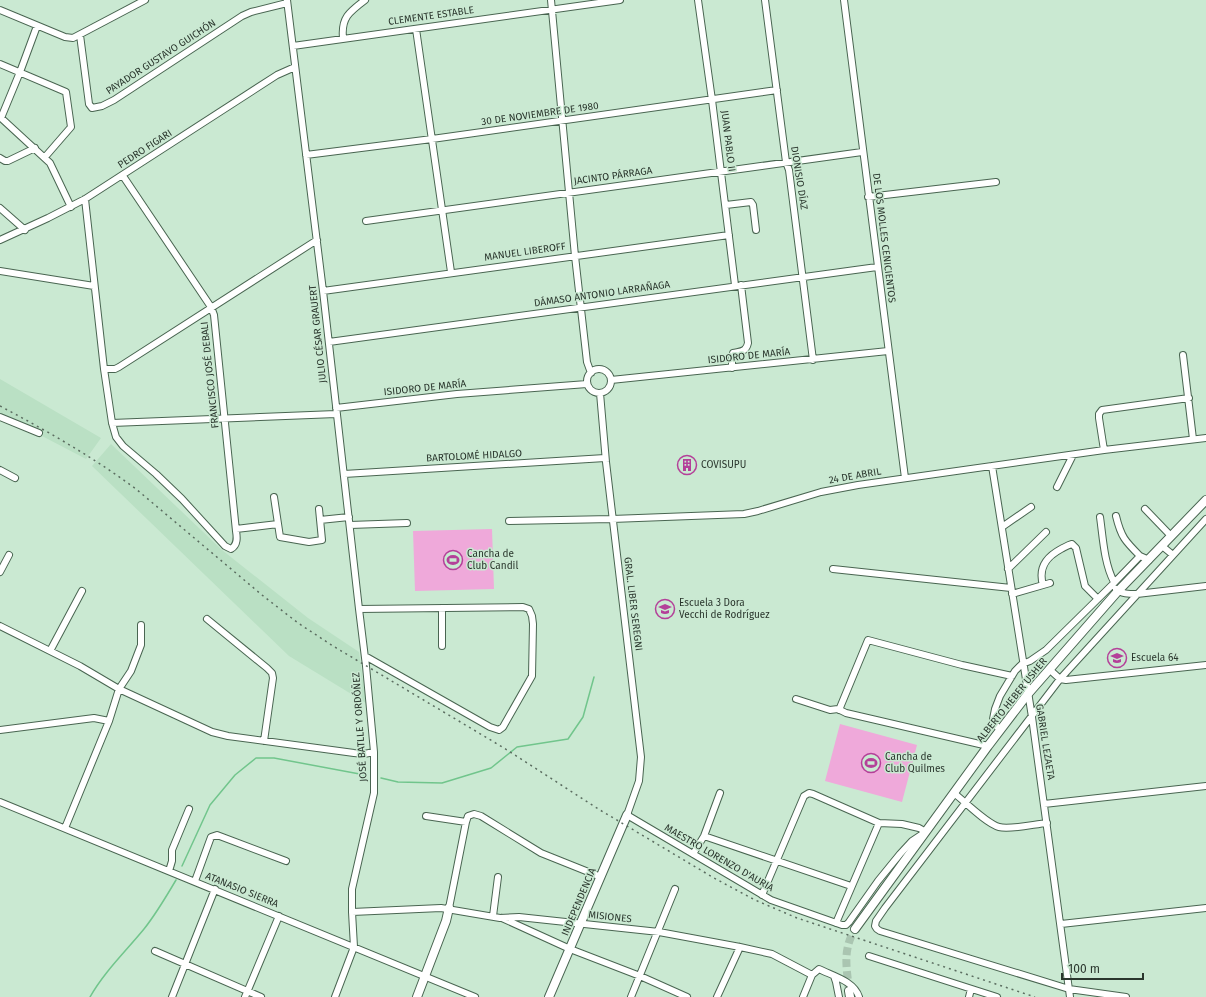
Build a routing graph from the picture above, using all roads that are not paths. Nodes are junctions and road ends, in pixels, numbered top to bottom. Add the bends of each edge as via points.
1 (145, 0) edge
2 (365, 0) edge
3 (551, 0) edge
4 (620, 0) edge
5 (698, 0) edge
6 (765, 0) edge
7 (844, 0) edge
8 (287, 2) edge
9 (552, 9) junction
10 (0, 10) edge
11 (37, 26) junction
12 (416, 29) junction
13 (80, 35) junction
14 (343, 38) junction
15 (293, 46) junction
16 (0, 64) edge
17 (296, 67) junction
18 (20, 72) junction
19 (777, 90) junction
20 (712, 100) junction
21 (0, 117) edge
22 (562, 121) junction
23 (432, 139) junction
24 (35, 148) junction
25 (862, 152) junction
26 (306, 155) junction
27 (45, 157) junction
28 (0, 158) edge
29 (786, 162) junction
30 (722, 171) junction
31 (123, 176) junction
32 (996, 182) dead end
33 (569, 192) junction
34 (868, 197) junction
35 (85, 199) junction
36 (726, 205) junction
37 (72, 207) junction
38 (0, 208) edge
39 (443, 210) junction
40 (366, 221) dead end
41 (25, 230) junction
42 (756, 230) dead end
43 (729, 235) junction
44 (0, 240) edge
45 (316, 240) junction
46 (575, 256) junction
47 (878, 267) junction
48 (0, 271) edge
49 (451, 272) junction
50 (803, 277) junction
51 (738, 285) junction
52 (94, 286) junction
53 (323, 290) junction
54 (211, 307) junction
55 (580, 308) junction
56 (328, 342) junction
57 (888, 352) junction
58 (1183, 356) dead end
59 (813, 360) junction
60 (732, 368) junction
61 (104, 369) junction
62 (591, 373) junction
63 (611, 380) junction
64 (587, 384) junction
65 (600, 394) junction
66 (1189, 398) junction
67 (336, 411) junction
68 (0, 417) edge
69 (225, 419) junction
70 (112, 423) junction
71 (39, 434) dead end
72 (1206, 438) edge
73 (1193, 439) junction
74 (1104, 450) junction
75 (1073, 455) junction
76 (605, 458) junction
77 (992, 466) junction
78 (0, 470) edge
79 (344, 474) junction
80 (16, 478) dead end
81 (905, 478) junction
82 (1057, 487) dead end
83 (274, 497) dead end
84 (1204, 506) edge
85 (1031, 507) dead end
86 (319, 509) dead end
87 (1145, 509) dead end
88 (1116, 516) dead end
89 (349, 517) junction
90 (1100, 517) dead end
91 (612, 519) junction
92 (1206, 519) edge
93 (320, 520) junction
94 (509, 521) dead end
95 (407, 523) dead end
96 (278, 524) junction
97 (350, 525) junction
98 (1002, 527) junction
99 (236, 529) junction
100 (1046, 532) dead end
101 (1171, 536) junction
102 (1162, 546) junction
103 (9, 555) dead end
104 (1173, 555) junction
105 (1140, 556) junction
106 (1149, 560) junction
107 (833, 569) dead end
108 (1008, 570) junction
109 (0, 572) edge
110 (1050, 583) dead end
111 (1043, 585) junction
112 (1115, 586) junction
113 (1206, 586) edge
114 (82, 591) dead end
115 (1012, 591) junction
116 (1137, 594) junction
117 (1098, 599) junction
118 (442, 608) junction
119 (359, 609) junction
120 (207, 619) dead end
121 (141, 625) dead end
122 (0, 626) edge
123 (442, 646) dead end
124 (50, 651) junction
125 (365, 656) junction
126 (1022, 664) junction
127 (1206, 665) edge
128 (366, 666) joint
129 (1049, 669) junction
130 (1012, 676) junction
131 (1060, 679) junction
132 (119, 688) junction
133 (1027, 695) junction
134 (796, 699) dead end
135 (839, 710) junction
136 (1032, 717) junction
137 (109, 721) junction
138 (0, 730) edge
139 (1000, 730) junction
140 (264, 741) junction
141 (988, 746) junction
142 (374, 752) junction
143 (1206, 786) edge
144 (720, 793) dead end
145 (954, 793) junction
146 (0, 802) edge
147 (965, 802) junction
148 (1044, 804) junction
149 (189, 809) dead end
150 (627, 815) junction
151 (426, 816) dead end
152 (466, 822) junction
153 (879, 823) junction
154 (1046, 823) junction
155 (65, 828) junction
156 (926, 832) junction
157 (704, 836) junction
158 (692, 854) junction
159 (777, 860) junction
160 (286, 861) dead end
161 (169, 871) junction
162 (498, 877) dead end
163 (600, 877) junction
164 (195, 881) junction
165 (851, 886) junction
166 (215, 889) junction
167 (675, 890) dead end
168 (762, 895) junction
169 (449, 908) junction
170 (1206, 908) edge
171 (352, 912) junction
172 (279, 916) junction
173 (493, 916) junction
174 (500, 918) junction
175 (836, 923) junction
176 (581, 924) junction
177 (1060, 924) junction
178 (855, 930) tunnel mouth
179 (658, 932) junction
180 (354, 947) junction
181 (740, 947) junction
182 (570, 949) junction
183 (155, 951) dead end
184 (869, 956) dead end
185 (185, 964) junction
186 (812, 975) junction
187 (425, 976) junction
188 (640, 976) junction
189 (834, 976) junction
190 (971, 989) junction
191 (1069, 989) junction
192 (246, 994) edge
193 (172, 997) edge
194 (261, 997) edge
195 (335, 997) edge
196 (417, 997) edge
197 (475, 997) edge
198 (549, 997) edge
199 (631, 997) edge
200 (687, 997) edge
201 (717, 997) edge
202 (803, 997) edge
203 (839, 997) edge
204 (858, 997) edge
205 (969, 997) edge
206 (998, 997) edge
207 (1070, 997) edge
208 (1126, 997) edge

1 - 13 street
2 - 14 street via 350,12 343,22
3 - 9 street
4 - 9 street, CLEMENTE ESTABLE
5 - 20 street, JUAN PABLO II
6 - 19 street, DIONISIO DÍAZ
7 - 25 street, DE LOS MOLLES CENICIENTOS
8 - 13 street, PAYADOR GUSTAVO GUICHÓN via 242,16 99,108 92,108 89,104
8 - 15 street, JULIO CÉSAR GRAUERT
9 - 12 street, CLEMENTE ESTABLE
9 - 22 street
10 - 11 street
11 - 13 street via 65,37 73,38
11 - 18 street
12 - 14 street, CLEMENTE ESTABLE
12 - 23 street
14 - 15 street, CLEMENTE ESTABLE
15 - 17 street, JULIO CÉSAR GRAUERT
16 - 18 street
17 - 26 street, JULIO CÉSAR GRAUERT
17 - 31 street, PEDRO FIGARI via 277,75
18 - 21 street
18 - 27 street via 64,90 67,94 70,127
19 - 20 street, 30 DE NOVIEMBRE DE 1980
19 - 29 street, DIONISIO DÍAZ
20 - 22 street, 30 DE NOVIEMBRE DE 1980
20 - 30 street, JUAN PABLO II
21 - 24 street
22 - 23 street, 30 DE NOVIEMBRE DE 1980
22 - 33 street
23 - 26 street, 30 DE NOVIEMBRE DE 1980
23 - 39 street
24 - 27 street
24 - 28 street via 8,161
25 - 29 street, JACINTO PÁRRAGA
25 - 34 street, DE LOS MOLLES CENICIENTOS
26 - 45 street, JULIO CÉSAR GRAUERT
27 - 37 street
29 - 30 street, JACINTO PÁRRAGA
29 - 50 street, DIONISIO DÍAZ
30 - 33 street, JACINTO PÁRRAGA
30 - 36 street, JUAN PABLO II
31 - 35 street, PEDRO FIGARI
31 - 54 street, FRANCISCO JOSÉ DEBALI
32 - 34 street
33 - 39 street, JACINTO PÁRRAGA
33 - 46 street
34 - 47 street, DE LOS MOLLES CENICIENTOS
35 - 37 street, PEDRO FIGARI
35 - 52 street
36 - 42 street via 751,202
36 - 43 street, JUAN PABLO II
37 - 41 street, PEDRO FIGARI
38 - 41 street
39 - 40 street, JACINTO PÁRRAGA
39 - 49 street
41 - 44 street, PEDRO FIGARI
43 - 46 street, MANUEL LIBEROFF
43 - 51 street, JUAN PABLO II
45 - 53 street, JULIO CÉSAR GRAUERT
45 - 54 street
46 - 49 street, MANUEL LIBEROFF
46 - 55 street
47 - 50 street, DÁMASO ANTONIO LARRAÑAGA
47 - 57 street, DE LOS MOLLES CENICIENTOS
48 - 52 street
49 - 53 street, MANUEL LIBEROFF
50 - 51 street, DÁMASO ANTONIO LARRAÑAGA
50 - 59 street, DIONISIO DÍAZ
51 - 55 street, DÁMASO ANTONIO LARRAÑAGA
51 - 60 street, JUAN PABLO II via 748,343 745,350 733,353
52 - 61 street
53 - 56 street, JULIO CÉSAR GRAUERT
54 - 61 street via 119,367
54 - 69 street, FRANCISCO JOSÉ DEBALI
55 - 56 street, DÁMASO ANTONIO LARRAÑAGA
55 - 62 street via 586,362
56 - 67 street, JULIO CÉSAR GRAUERT
57 - 59 street, ISIDORO DE MARÍA
57 - 81 street, DE LOS MOLLES CENICIENTOS
58 - 66 street
59 - 60 street, ISIDORO DE MARÍA
60 - 63 street, ISIDORO DE MARÍA
61 - 70 street
62 - 63 street via 603,370
62 - 64 street
63 - 65 street via 609,388
64 - 65 street via 593,392
64 - 67 street, ISIDORO DE MARÍA via 457,394
65 - 76 street, GRAL. LIBER SEREGNI
66 - 73 street
66 - 74 street via 1102,410 1099,418
67 - 69 street, ISIDORO DE MARÍA
67 - 79 street, JULIO CÉSAR GRAUERT
68 - 71 street
69 - 70 street, ISIDORO DE MARÍA
69 - 99 street, FRANCISCO JOSÉ DEBALI
70 - 99 street, FRANCISCO JOSÉ DEBALI via 116,437 123,446 182,499 224,546 231,549 234,547 237,542
72 - 73 street, 24 DE ABRIL
73 - 74 street, 24 DE ABRIL
74 - 75 street, 24 DE ABRIL
75 - 77 street, 24 DE ABRIL
75 - 82 street
76 - 79 street, BARTOLOMÉ HIDALGO
76 - 91 street, GRAL. LIBER SEREGNI
77 - 81 street, 24 DE ABRIL
77 - 98 street, GABRIEL LEZAETA
78 - 80 street
79 - 89 street, JULIO CÉSAR GRAUERT
81 - 91 street, 24 DE ABRIL via 833,490 744,514
83 - 96 street
84 - 101 street, ALBERTO HEBER USHER
85 - 98 street
86 - 93 street
87 - 101 street
88 - 105 street via 1124,540
89 - 93 street
89 - 97 street, JULIO CÉSAR GRAUERT
90 - 112 street via 1110,574
91 - 94 street, 24 DE ABRIL
91 - 150 street, GRAL. LIBER SEREGNI via 641,757 639,781
92 - 104 street
93 - 96 street via 322,540 309,542 280,537
95 - 97 street
96 - 99 street
97 - 119 street, JULIO CÉSAR GRAUERT
98 - 108 street, GABRIEL LEZAETA
100 - 108 street
101 - 102 street, ALBERTO HEBER USHER
102 - 104 street
102 - 106 street, ALBERTO HEBER USHER
103 - 109 street
104 - 116 street
105 - 106 street
105 - 112 street
106 - 112 street, ALBERTO HEBER USHER
107 - 115 street
108 - 115 street, GABRIEL LEZAETA
110 - 111 street
111 - 115 street
111 - 117 street via 1041,573 1045,561 1072,544 1076,548 1085,586
112 - 116 street via 1128,594
112 - 117 street
112 - 129 street, ALBERTO HEBER USHER
113 - 116 street
114 - 124 street
115 - 126 street, GABRIEL LEZAETA
116 - 131 street
117 - 126 street via 1046,650
118 - 119 street
118 - 123 street
118 - 125 street via 529,609 534,624 532,676 499,730
119 - 125 street, JULIO CÉSAR GRAUERT
120 - 140 street via 272,673
121 - 132 street via 141,646 132,671
122 - 124 street
124 - 132 street
125 - 128 street, JULIO CÉSAR GRAUERT
126 - 130 street
126 - 133 street, GABRIEL LEZAETA
127 - 131 street
128 - 142 street, JOSÉ BATLLE Y ORDÓÑEZ
129 - 131 street
129 - 133 street, ALBERTO HEBER USHER
130 - 135 street via 868,640
130 - 139 street via 995,709 994,723
131 - 136 street
132 - 137 street
132 - 140 street via 212,732
133 - 136 street, GABRIEL LEZAETA
133 - 139 street, ALBERTO HEBER USHER
134 - 135 street via 830,710
135 - 141 street
136 - 147 street
136 - 148 street, GABRIEL LEZAETA
137 - 138 street via 90,719
137 - 155 street
139 - 141 street, ALBERTO HEBER USHER
140 - 142 street via 364,754
141 - 145 street, ALBERTO HEBER USHER
142 - 171 street, JOSÉ BATLLE Y ORDÓÑEZ via 374,793 354,879
143 - 148 street
144 - 157 street
145 - 147 street
145 - 156 street, ALBERTO HEBER USHER
146 - 155 street, ATANASIO SIERRA
147 - 154 street via 998,827
147 - 191 street via 885,908 875,926 880,931
148 - 154 street, GABRIEL LEZAETA
149 - 161 street via 172,850
150 - 158 street, MAESTRO LORENZO D'AURIA
150 - 163 street, INDEPENDENCIA
151 - 152 street
152 - 163 street via 468,816 481,816 541,853
152 - 169 street
153 - 156 street via 902,824
153 - 159 street via 809,793 804,796
153 - 165 street
154 - 177 street, GABRIEL LEZAETA
155 - 161 street, ATANASIO SIERRA
156 - 175 street via 912,841 900,854 849,922 846,925
156 - 178 street, ALBERTO HEBER USHER
157 - 158 street
157 - 159 street
158 - 168 street, MAESTRO LORENZO D'AURIA
159 - 165 street
159 - 168 street
160 - 164 street via 217,835 211,837
161 - 164 street, ATANASIO SIERRA
162 - 173 street
163 - 176 street, INDEPENDENCIA
164 - 166 street, ATANASIO SIERRA
165 - 175 street
166 - 172 street, ATANASIO SIERRA
166 - 185 street
167 - 179 street
168 - 175 street, MAESTRO LORENZO D'AURIA
169 - 171 street, MISIONES
169 - 173 street, MISIONES
169 - 187 street
170 - 177 street
171 - 180 street, JOSÉ BATLLE Y ORDÓÑEZ
172 - 180 street, ATANASIO SIERRA
172 - 192 street
173 - 174 street, MISIONES
174 - 176 street, MISIONES via 519,916
174 - 182 street
176 - 179 street, MISIONES
176 - 182 street, INDEPENDENCIA
177 - 191 street, GABRIEL LEZAETA
179 - 181 street, MISIONES
179 - 188 street
180 - 187 street, ATANASIO SIERRA
180 - 195 street, JOSÉ BATLLE Y ORDÓÑEZ
181 - 186 street, MISIONES via 772,954
181 - 201 street
182 - 188 street
182 - 198 street, INDEPENDENCIA
183 - 185 street
184 - 190 street
185 - 192 street
185 - 193 street
186 - 189 street via 819,969
186 - 202 street
187 - 196 street
187 - 197 street, ATANASIO SIERRA
188 - 199 street
188 - 200 street
189 - 203 street
189 - 204 street via 852,986
190 - 205 street
190 - 206 street
191 - 207 street, GABRIEL LEZAETA
191 - 208 street
192 - 194 street

